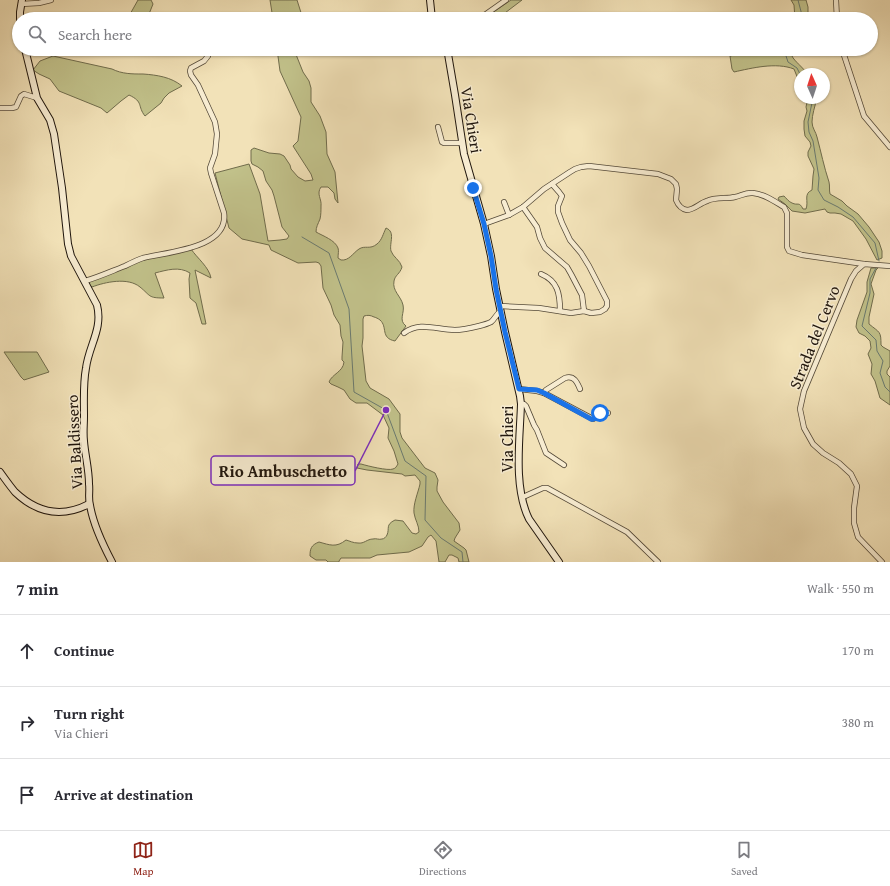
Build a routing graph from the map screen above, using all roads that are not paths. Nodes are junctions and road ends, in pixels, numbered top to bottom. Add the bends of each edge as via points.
1 (51, 0) edge
2 (430, 0) edge
3 (506, 0) edge
4 (836, 0) edge
5 (21, 2) edge
6 (20, 12) edge
7 (431, 12) edge
8 (489, 12) edge
9 (837, 12) edge
10 (27, 56) edge
11 (208, 56) edge
12 (448, 56) edge
13 (844, 56) edge
14 (37, 98) junction
15 (0, 108) edge
16 (438, 127) dead end
17 (462, 143) junction
18 (890, 147) edge
19 (552, 184) junction
20 (504, 202) dead end
21 (523, 207) junction
22 (509, 214) junction
23 (484, 224) junction
24 (864, 264) junction
25 (890, 266) edge
26 (541, 274) dead end
27 (85, 281) junction
28 (500, 308) junction
29 (560, 311) junction
30 (584, 311) junction
31 (404, 333) dead end
32 (519, 389) junction
33 (580, 389) dead end
34 (544, 393) junction
35 (521, 404) junction
36 (608, 413) dead end
37 (564, 464) dead end
38 (0, 472) edge
39 (523, 497) junction
40 (89, 504) junction
41 (112, 562) edge
42 (560, 562) edge
43 (658, 562) edge
44 (882, 562) edge

1 - 5 street via 40,3
2 - 7 street
3 - 8 street
4 - 9 street
5 - 6 street
10 - 14 street, Via Baldissero
11 - 27 street via 190,71 215,122 215,154 210,168 224,213 222,226 204,243 142,258
12 - 17 street, Via Chieri
13 - 18 street via 864,116
14 - 15 street via 24,94 16,107
14 - 27 street, Via Baldissero via 50,120 54,134 68,244 71,256
16 - 17 street via 442,142
17 - 23 street, Via Chieri
19 - 21 street
19 - 24 street via 576,169 589,166 653,173 671,179 676,184 677,202 688,210 710,200 736,197 746,193 762,195 786,210 789,251
19 - 30 street via 562,196 558,212 568,236 589,266 607,302 606,309 600,312
20 - 22 street
21 - 22 street
21 - 30 street via 537,227 546,248 567,267 582,295
22 - 23 street
23 - 28 street, Via Chieri
24 - 25 street
24 - 44 street, Strada del Cervo via 852,279 804,391 800,409 804,428 813,444 851,474 857,486 854,523 858,537
26 - 29 street via 555,284
27 - 40 street, Via Baldissero via 99,313 96,336 88,360 83,397
28 - 29 street
28 - 31 street via 488,324 455,330 420,327
28 - 32 street, Via Chieri
29 - 30 street
32 - 34 street
32 - 35 street, Via Chieri
33 - 34 street via 576,380 568,377
34 - 36 street via 591,419 595,419 600,413
35 - 37 street via 526,406 546,453
35 - 39 street, Via Chieri via 519,457
38 - 40 street via 14,491 40,509 62,512 80,509
39 - 42 street, Via Chieri via 529,519
39 - 43 street via 547,488 627,532
40 - 41 street, Via Baldissero

